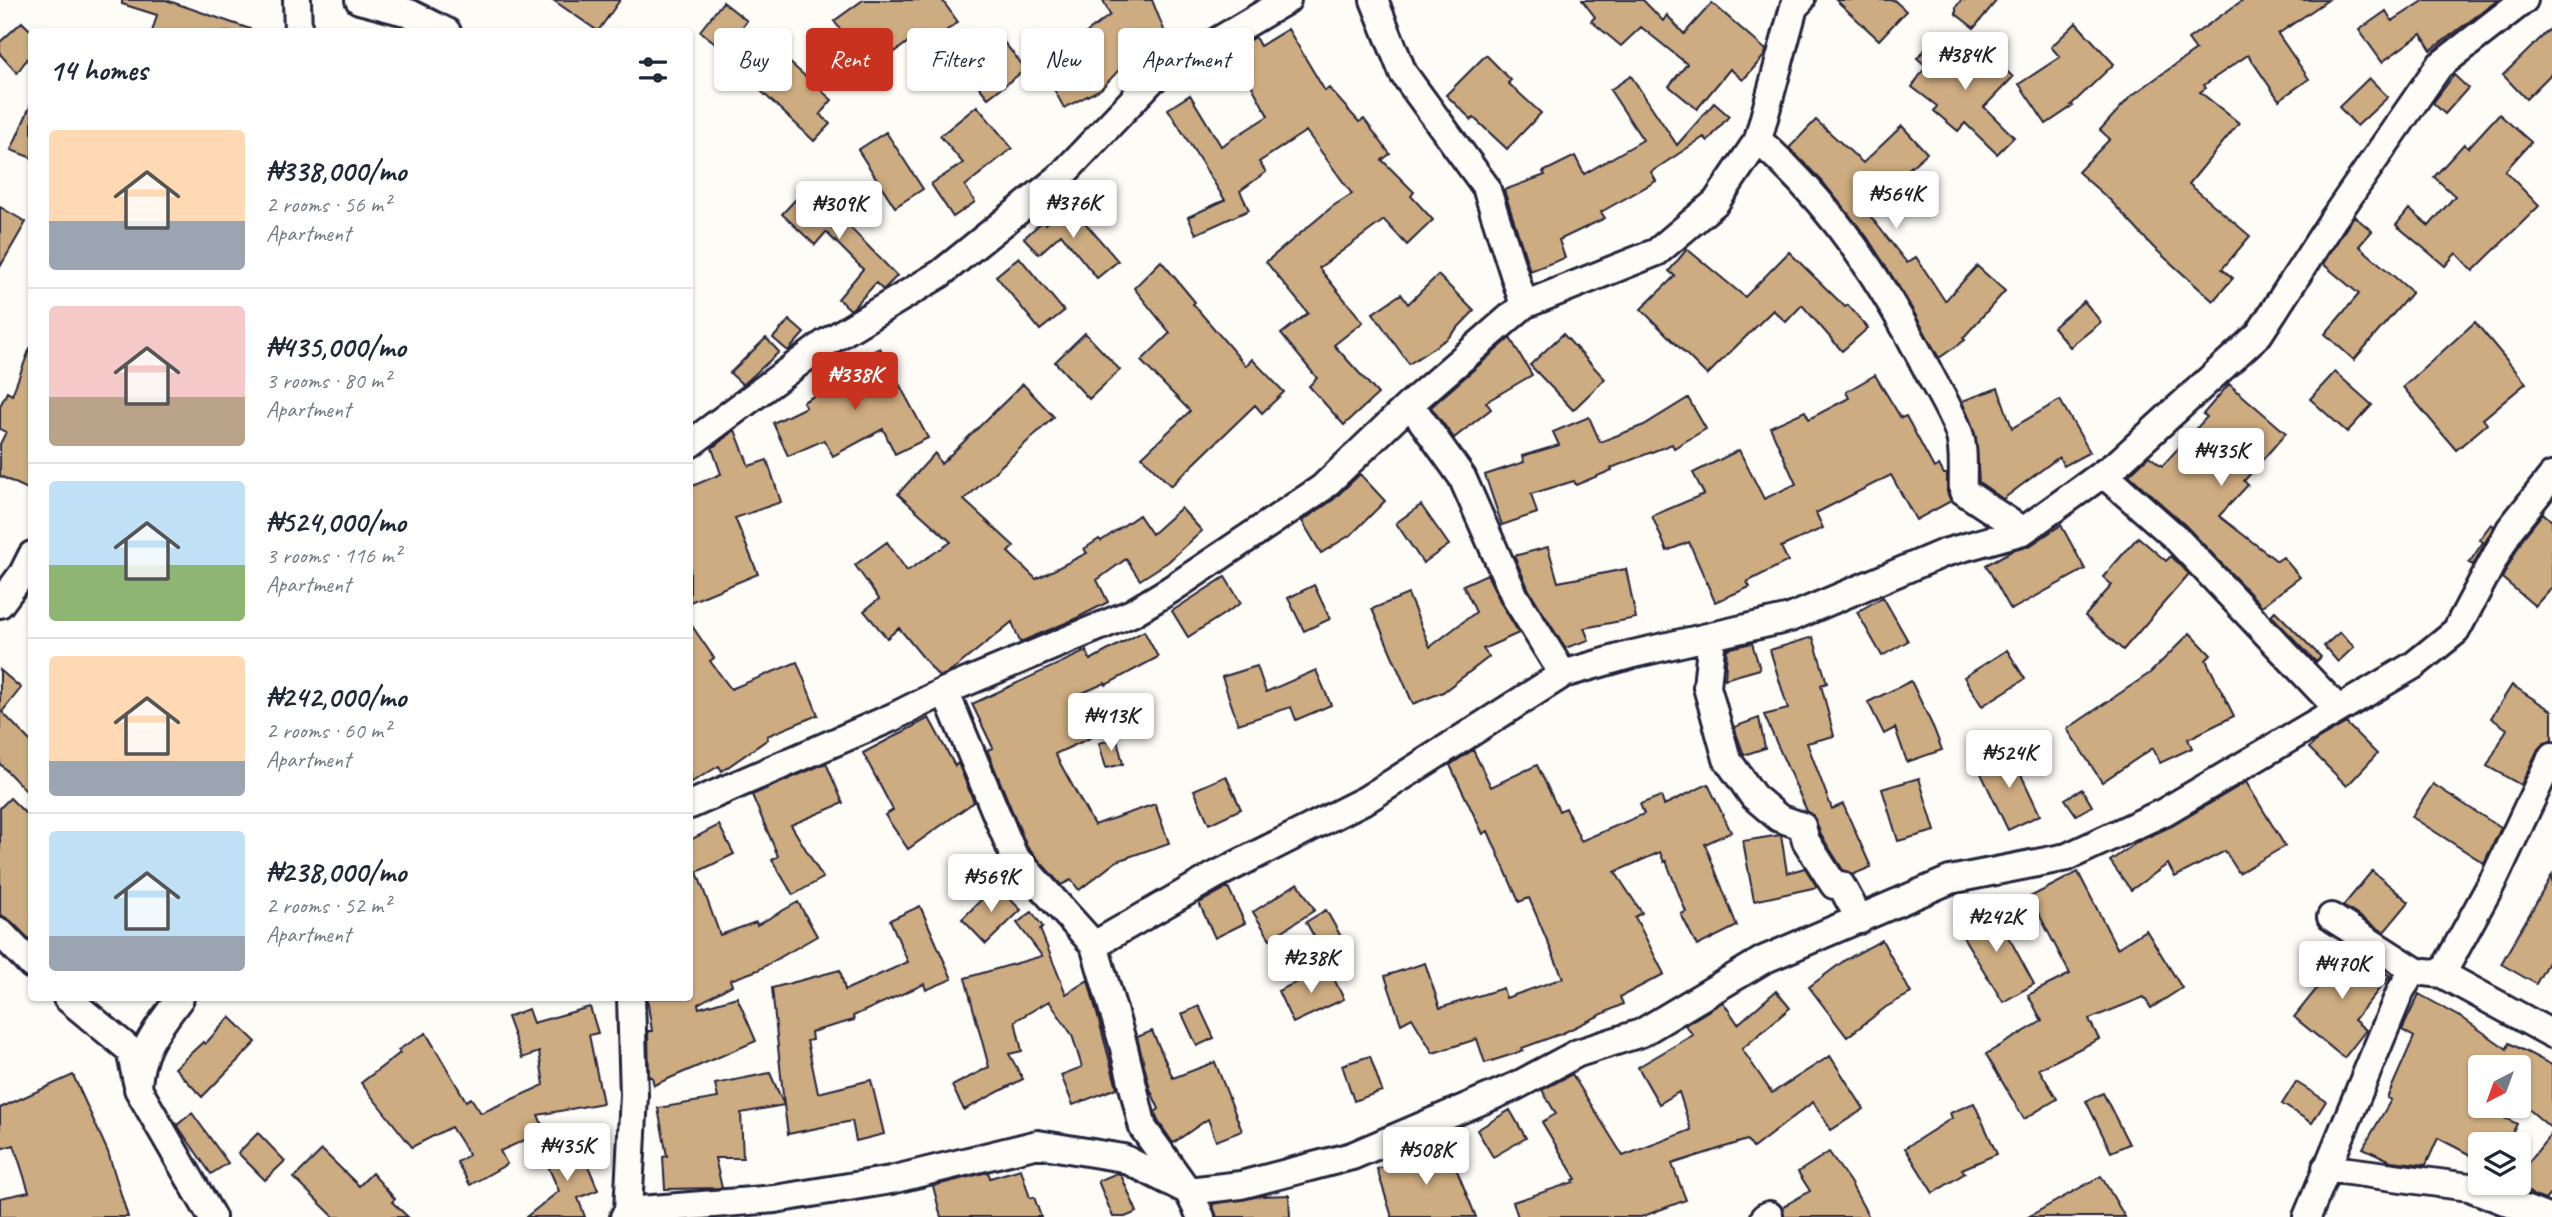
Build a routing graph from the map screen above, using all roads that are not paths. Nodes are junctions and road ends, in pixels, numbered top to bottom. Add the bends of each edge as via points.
1 (297, 0) edge
2 (359, 0) edge
3 (1287, 0) edge
4 (1374, 0) edge
5 (1801, 0) edge
6 (2524, 0) edge
7 (298, 28) edge
8 (439, 28) edge
9 (1758, 141) junction
10 (1524, 305) junction
11 (1410, 404) junction
12 (693, 442) edge
13 (2119, 462) junction
14 (2552, 476) edge
15 (2023, 531) junction
16 (28, 563) edge
17 (0, 604) edge
18 (1712, 636) junction
19 (1563, 674) junction
20 (945, 691) junction
21 (2338, 709) junction
22 (2552, 756) edge
23 (693, 804) edge
24 (2331, 917) dead end
25 (1860, 920) junction
26 (0, 932) edge
27 (1094, 945) junction
28 (28, 961) edge
29 (2414, 970) junction
30 (2442, 974) junction
31 (71, 1001) edge
32 (178, 1001) edge
33 (631, 1001) edge
34 (2552, 1034) edge
35 (138, 1049) junction
36 (2326, 1168) junction
37 (1188, 1191) junction
38 (2552, 1211) edge
39 (626, 1214) edge
40 (212, 1217) edge
41 (1201, 1217) edge
42 (2307, 1217) edge
43 (2546, 1217) edge

1 - 7 street
2 - 8 street via 409,13
3 - 12 street via 1153,79 1060,177 940,274 824,344
4 - 10 street via 1403,73 1486,187
5 - 9 street via 1794,8
6 - 13 street via 2440,66 2259,334
9 - 10 street via 1716,202 1657,253
9 - 15 street via 1793,171 1838,223 1911,337 1960,434 1963,491
10 - 11 street
11 - 19 street via 1462,477 1515,597
11 - 20 street via 1322,488 1170,590 1132,613
13 - 15 street
13 - 21 street via 2107,477 2175,537
14 - 21 street via 2510,528 2455,631 2414,665
15 - 18 street via 1944,553 1790,618
16 - 17 street
18 - 19 street
18 - 25 street via 1707,687 1727,759 1753,796 1779,818 1802,826 1806,841 1834,885 1841,885
19 - 27 street via 1367,799 1214,876
20 - 23 street
20 - 27 street via 1014,856
21 - 25 street via 2164,812 2067,857 1950,880
22 - 30 street via 2494,879
24 - 29 street
25 - 37 street via 1763,960 1641,1033 1578,1053 1516,1086 1352,1156 1241,1185
26 - 28 street
27 - 37 street via 1143,1128
29 - 30 street
29 - 36 street via 2401,990
30 - 34 street
31 - 35 street
32 - 35 street
33 - 39 street via 634,1095
35 - 40 street via 138,1089
36 - 42 street
36 - 43 street via 2469,1187
37 - 39 street via 1123,1158 1038,1144 891,1180 775,1199
37 - 41 street
38 - 43 street

